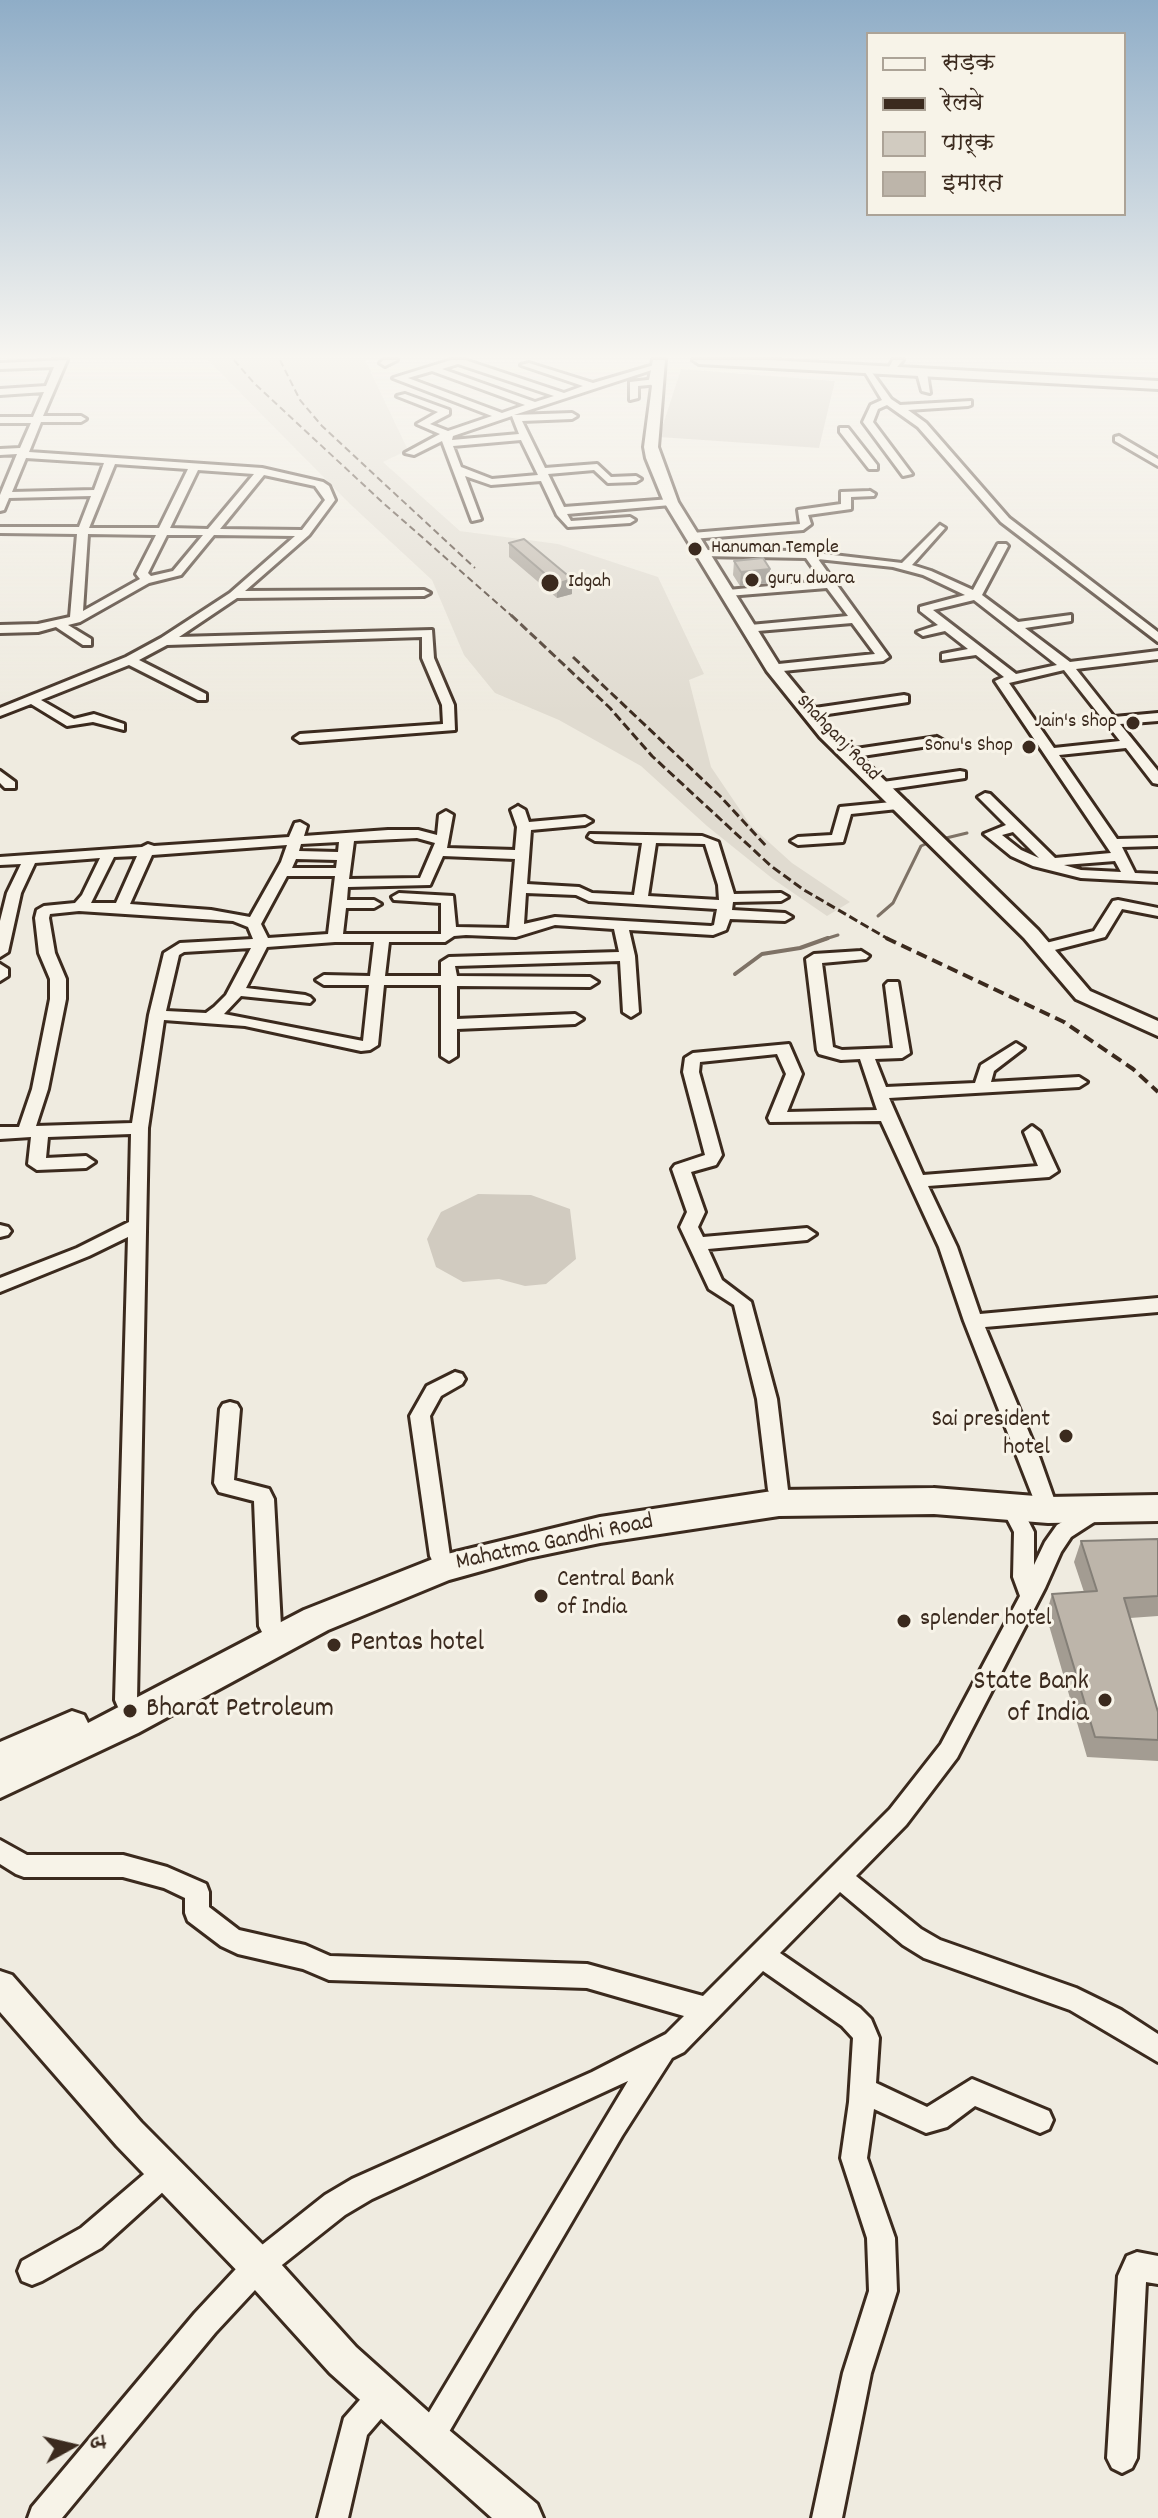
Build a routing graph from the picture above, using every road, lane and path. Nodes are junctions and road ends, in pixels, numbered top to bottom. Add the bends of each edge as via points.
1 (104, 478) edge
2 (189, 478) edge
3 (256, 478) edge
4 (298, 478) edge
5 (460, 478) edge
6 (479, 478) edge
7 (520, 478) edge
8 (544, 478) edge
9 (606, 478) edge
10 (662, 478) edge
11 (969, 478) edge
12 (636, 479) dead end
13 (6, 490) edge
14 (98, 493) junction
15 (870, 494) dead end
16 (671, 502) junction
17 (0, 508) edge
18 (561, 512) junction
19 (476, 519) dead end
20 (630, 520) dead end
21 (940, 528) dead end
22 (0, 530) edge
23 (83, 530) junction
24 (163, 531) junction
25 (210, 531) junction
26 (305, 533) junction
27 (692, 536) junction
28 (1002, 546) dead end
29 (702, 553) junction
30 (809, 555) junction
31 (905, 566) junction
32 (148, 580) junction
33 (831, 584) junction
34 (424, 593) dead end
35 (728, 593) junction
36 (234, 595) junction
37 (976, 596) junction
38 (1067, 618) dead end
39 (76, 619) junction
40 (858, 619) junction
41 (57, 623) junction
42 (1017, 626) junction
43 (947, 627) junction
44 (0, 629) edge
45 (750, 629) junction
46 (923, 632) dead end
47 (1158, 638) edge
48 (165, 641) junction
49 (87, 642) dead end
50 (978, 651) junction
51 (946, 657) dead end
52 (1157, 657) edge
53 (130, 660) junction
54 (1067, 666) junction
55 (773, 668) junction
56 (1012, 677) junction
57 (202, 697) dead end
58 (904, 699) dead end
59 (34, 701) junction
60 (0, 712) edge
61 (808, 713) junction
62 (1158, 717) edge
63 (1114, 721) junction
64 (119, 727) dead end
65 (300, 738) dead end
66 (937, 741) dead end
67 (1130, 744) junction
68 (1050, 752) junction
69 (849, 754) junction
70 (960, 775) dead end
71 (1158, 780) edge
72 (883, 786) junction
73 (985, 797) dead end
74 (902, 805) junction
75 (518, 810) dead end
76 (446, 815) dead end
77 (585, 821) dead end
78 (524, 827) junction
79 (1016, 827) junction
80 (298, 832) junction
81 (347, 837) junction
82 (595, 837) dead end
83 (650, 839) junction
84 (798, 841) dead end
85 (1158, 842) edge
86 (441, 846) junction
87 (148, 848) junction
88 (1116, 850) junction
89 (110, 852) junction
90 (291, 855) junction
91 (346, 856) junction
92 (521, 856) junction
93 (30, 859) junction
94 (0, 861) edge
95 (1055, 866) junction
96 (283, 872) junction
97 (343, 878) junction
98 (1131, 878) junction
99 (1158, 878) edge
100 (519, 888) junction
101 (399, 897) dead end
102 (781, 897) dead end
103 (640, 900) junction
104 (340, 904) junction
105 (374, 904) dead end
106 (725, 906) junction
107 (79, 907) junction
108 (121, 908) junction
109 (1158, 912) edge
110 (785, 917) dead end
111 (254, 924) junction
112 (620, 924) junction
113 (516, 933) junction
114 (447, 935) junction
115 (335, 938) junction
116 (382, 938) junction
117 (262, 942) junction
118 (1043, 948) junction
119 (0, 952) edge
120 (570, 956) junction
121 (627, 956) junction
122 (861, 956) dead end
123 (449, 962) junction
124 (0, 968) edge
125 (0, 976) edge
126 (324, 980) dead end
127 (449, 980) junction
128 (379, 981) junction
129 (571, 982) junction
130 (590, 982) dead end
131 (893, 985) dead end
132 (236, 991) junction
133 (305, 1000) dead end
134 (631, 1012) dead end
135 (157, 1015) junction
136 (209, 1018) junction
137 (575, 1019) dead end
138 (449, 1024) junction
139 (1158, 1029) edge
140 (1016, 1048) dead end
141 (866, 1055) junction
142 (449, 1056) dead end
143 (1079, 1082) dead end
144 (981, 1088) junction
145 (880, 1093) junction
146 (887, 1115) junction
147 (140, 1128) junction
148 (1032, 1132) dead end
149 (0, 1133) edge
150 (33, 1133) junction
151 (86, 1162) dead end
152 (918, 1181) junction
153 (139, 1224) junction
154 (807, 1234) dead end
155 (698, 1244) junction
156 (4, 1281) edge
157 (1158, 1305) edge
158 (973, 1321) junction
159 (455, 1379) dead end
160 (230, 1409) dead end
161 (778, 1490) junction
162 (1158, 1490) edge
163 (1045, 1501) junction
164 (1011, 1507) junction
165 (1099, 1508) junction
166 (1158, 1508) edge
167 (440, 1556) junction
168 (1029, 1594) junction
169 (270, 1626) junction
170 (126, 1700) junction
171 (0, 1759) edge
172 (0, 1782) edge
173 (0, 1851) edge
174 (840, 1877) junction
175 (760, 1954) junction
176 (0, 1987) edge
177 (707, 2010) junction
178 (1158, 2049) edge
179 (663, 2052) junction
180 (863, 2090) junction
181 (1040, 2120) dead end
182 (166, 2172) junction
183 (258, 2266) junction
184 (1158, 2270) edge
185 (32, 2271) dead end
186 (382, 2396) junction
187 (429, 2439) junction
188 (1122, 2458) dead end
189 (43, 2518) edge
190 (333, 2518) edge
191 (523, 2518) edge
192 (827, 2518) edge

1 - 14 street
2 - 24 street
3 - 25 street
4 - 26 street via 325,488 330,500
5 - 19 street
6 - 7 street via 491,482
8 - 18 street
9 - 12 street
10 - 16 main road, Shahganj Road
11 - 47 street via 1005,520
13 - 14 street
13 - 17 street
14 - 23 street
15 - 27 street via 845,494 847,507 803,511 803,527
16 - 18 street
16 - 27 main road, Shahganj Road
18 - 20 street via 568,524
21 - 31 street
22 - 23 street
23 - 24 street
23 - 39 street
24 - 25 street
24 - 32 street via 142,574
25 - 26 street
25 - 32 street via 177,573
26 - 36 street
27 - 29 main road, Shahganj Road
28 - 37 street
29 - 30 street
29 - 35 main road, Shahganj Road
30 - 31 street
30 - 33 street
31 - 37 street
32 - 39 street
33 - 35 street
33 - 40 street
34 - 36 street
35 - 45 main road, Shahganj Road
36 - 48 street
37 - 42 street
37 - 43 street via 925,608
38 - 42 street
39 - 41 street
40 - 45 street
40 - 55 street via 882,658
41 - 44 street
41 - 49 street
42 - 54 street
43 - 46 street
43 - 50 street
45 - 55 main road, Shahganj Road
48 - 53 street
48 - 65 street via 428,633 428,658 448,705 450,727
50 - 51 street
50 - 56 street
52 - 54 street
53 - 57 street
53 - 59 street
54 - 56 street
54 - 63 street
55 - 61 main road, Shahganj Road
56 - 68 street via 1001,682
58 - 61 street
59 - 60 street
59 - 64 street via 72,723 94,718
61 - 69 main road, Shahganj Road
62 - 63 street
63 - 67 street
66 - 69 street
67 - 68 street
67 - 71 street
68 - 88 street
69 - 72 main road, Shahganj Road
70 - 72 street
72 - 74 main road, Shahganj Road
73 - 79 street
74 - 84 street via 845,810 838,839
74 - 118 main road, Shahganj Road
75 - 78 street
76 - 86 street
77 - 78 street
78 - 92 street
79 - 95 street
79 - 95 street via 991,834 1016,853
80 - 81 street
80 - 87 street
80 - 90 street
81 - 86 street via 418,834
81 - 91 street
82 - 83 street
83 - 103 street
83 - 106 street via 706,841 725,885
85 - 88 street
86 - 92 street
86 - 97 street via 423,883
87 - 89 street
87 - 108 street
88 - 95 street
88 - 98 street
89 - 93 street
89 - 107 street
90 - 91 street
90 - 96 street
91 - 97 street
92 - 100 street
93 - 94 street
93 - 119 street via 14,893
95 - 98 street
96 - 97 street
96 - 111 street
97 - 104 street
98 - 99 street
100 - 103 street
100 - 113 street
101 - 114 street via 448,899
102 - 106 street
103 - 106 street
104 - 105 street
104 - 115 street
106 - 110 street
106 - 112 street via 721,927 713,931
107 - 108 street
107 - 150 street via 43,912 58,999
108 - 111 street via 236,917
109 - 118 street via 1118,904 1100,934
111 - 117 street
112 - 113 street via 546,922
112 - 121 street
113 - 114 street
114 - 116 street
114 - 123 street
115 - 116 street
115 - 117 street
116 - 128 street
117 - 132 street
117 - 135 street via 176,949
118 - 139 main road, Shahganj Road via 1083,995
120 - 121 street
120 - 123 street
120 - 129 street
121 - 134 street
122 - 141 street via 819,956 814,961 825,1050
123 - 127 street
124 - 125 street
126 - 128 street
127 - 128 street
127 - 129 street
127 - 138 street
128 - 136 street via 373,1042 368,1046
129 - 130 street
131 - 141 street via 902,1053
132 - 133 street
132 - 136 street
135 - 136 street
135 - 147 street
137 - 138 street
138 - 142 street
140 - 144 street via 987,1069
141 - 145 street
143 - 144 street
144 - 145 street
145 - 146 street
146 - 152 street
146 - 155 street via 776,1118 794,1074 783,1048 693,1058 691,1072 714,1155 681,1169 696,1212 689,1227
147 - 150 street
147 - 153 street
148 - 152 street via 1049,1171
149 - 150 street
150 - 151 street via 37,1164
152 - 158 street
153 - 156 street via 83,1252
153 - 170 street
154 - 155 street
155 - 161 street via 715,1284 742,1302 767,1399
157 - 158 street
158 - 163 street
159 - 167 street via 434,1391 420,1416
160 - 169 street via 224,1483 264,1499
161 - 163 highway, Mahatma Gandhi Road via 880,1484
161 - 167 highway, Mahatma Gandhi Road via 591,1513
162 - 163 highway, Mahatma Gandhi Road
163 - 164 highway, Mahatma Gandhi Road
163 - 165 highway, Mahatma Gandhi Road
164 - 168 street via 1024,1532
164 - 172 highway, Mahatma Gandhi Road via 934,1501 779,1503 600,1530 443,1568 316,1620 126,1722
165 - 166 highway, Mahatma Gandhi Road
165 - 168 street via 1064,1531
167 - 169 highway, Mahatma Gandhi Road
168 - 174 street via 949,1751 898,1817
169 - 170 highway, Mahatma Gandhi Road
170 - 171 highway, Mahatma Gandhi Road
173 - 177 street via 24,1866 123,1866 167,1878 197,1892 197,1913 238,1942 294,1953 329,1968 587,1976
174 - 175 street
174 - 178 street via 933,1950 1076,2000
175 - 177 street
175 - 180 street via 862,2028
176 - 182 main road
177 - 179 street
179 - 183 street via 362,2189
179 - 187 street
180 - 181 street via 926,2120 938,2118 972,2092
180 - 192 street via 854,2158 881,2238 883,2291 857,2373
182 - 183 main road
182 - 185 street via 91,2238
183 - 186 main road
183 - 189 street
184 - 188 street via 1137,2266 1132,2276
186 - 187 main road
186 - 190 street via 354,2428
187 - 191 main road

